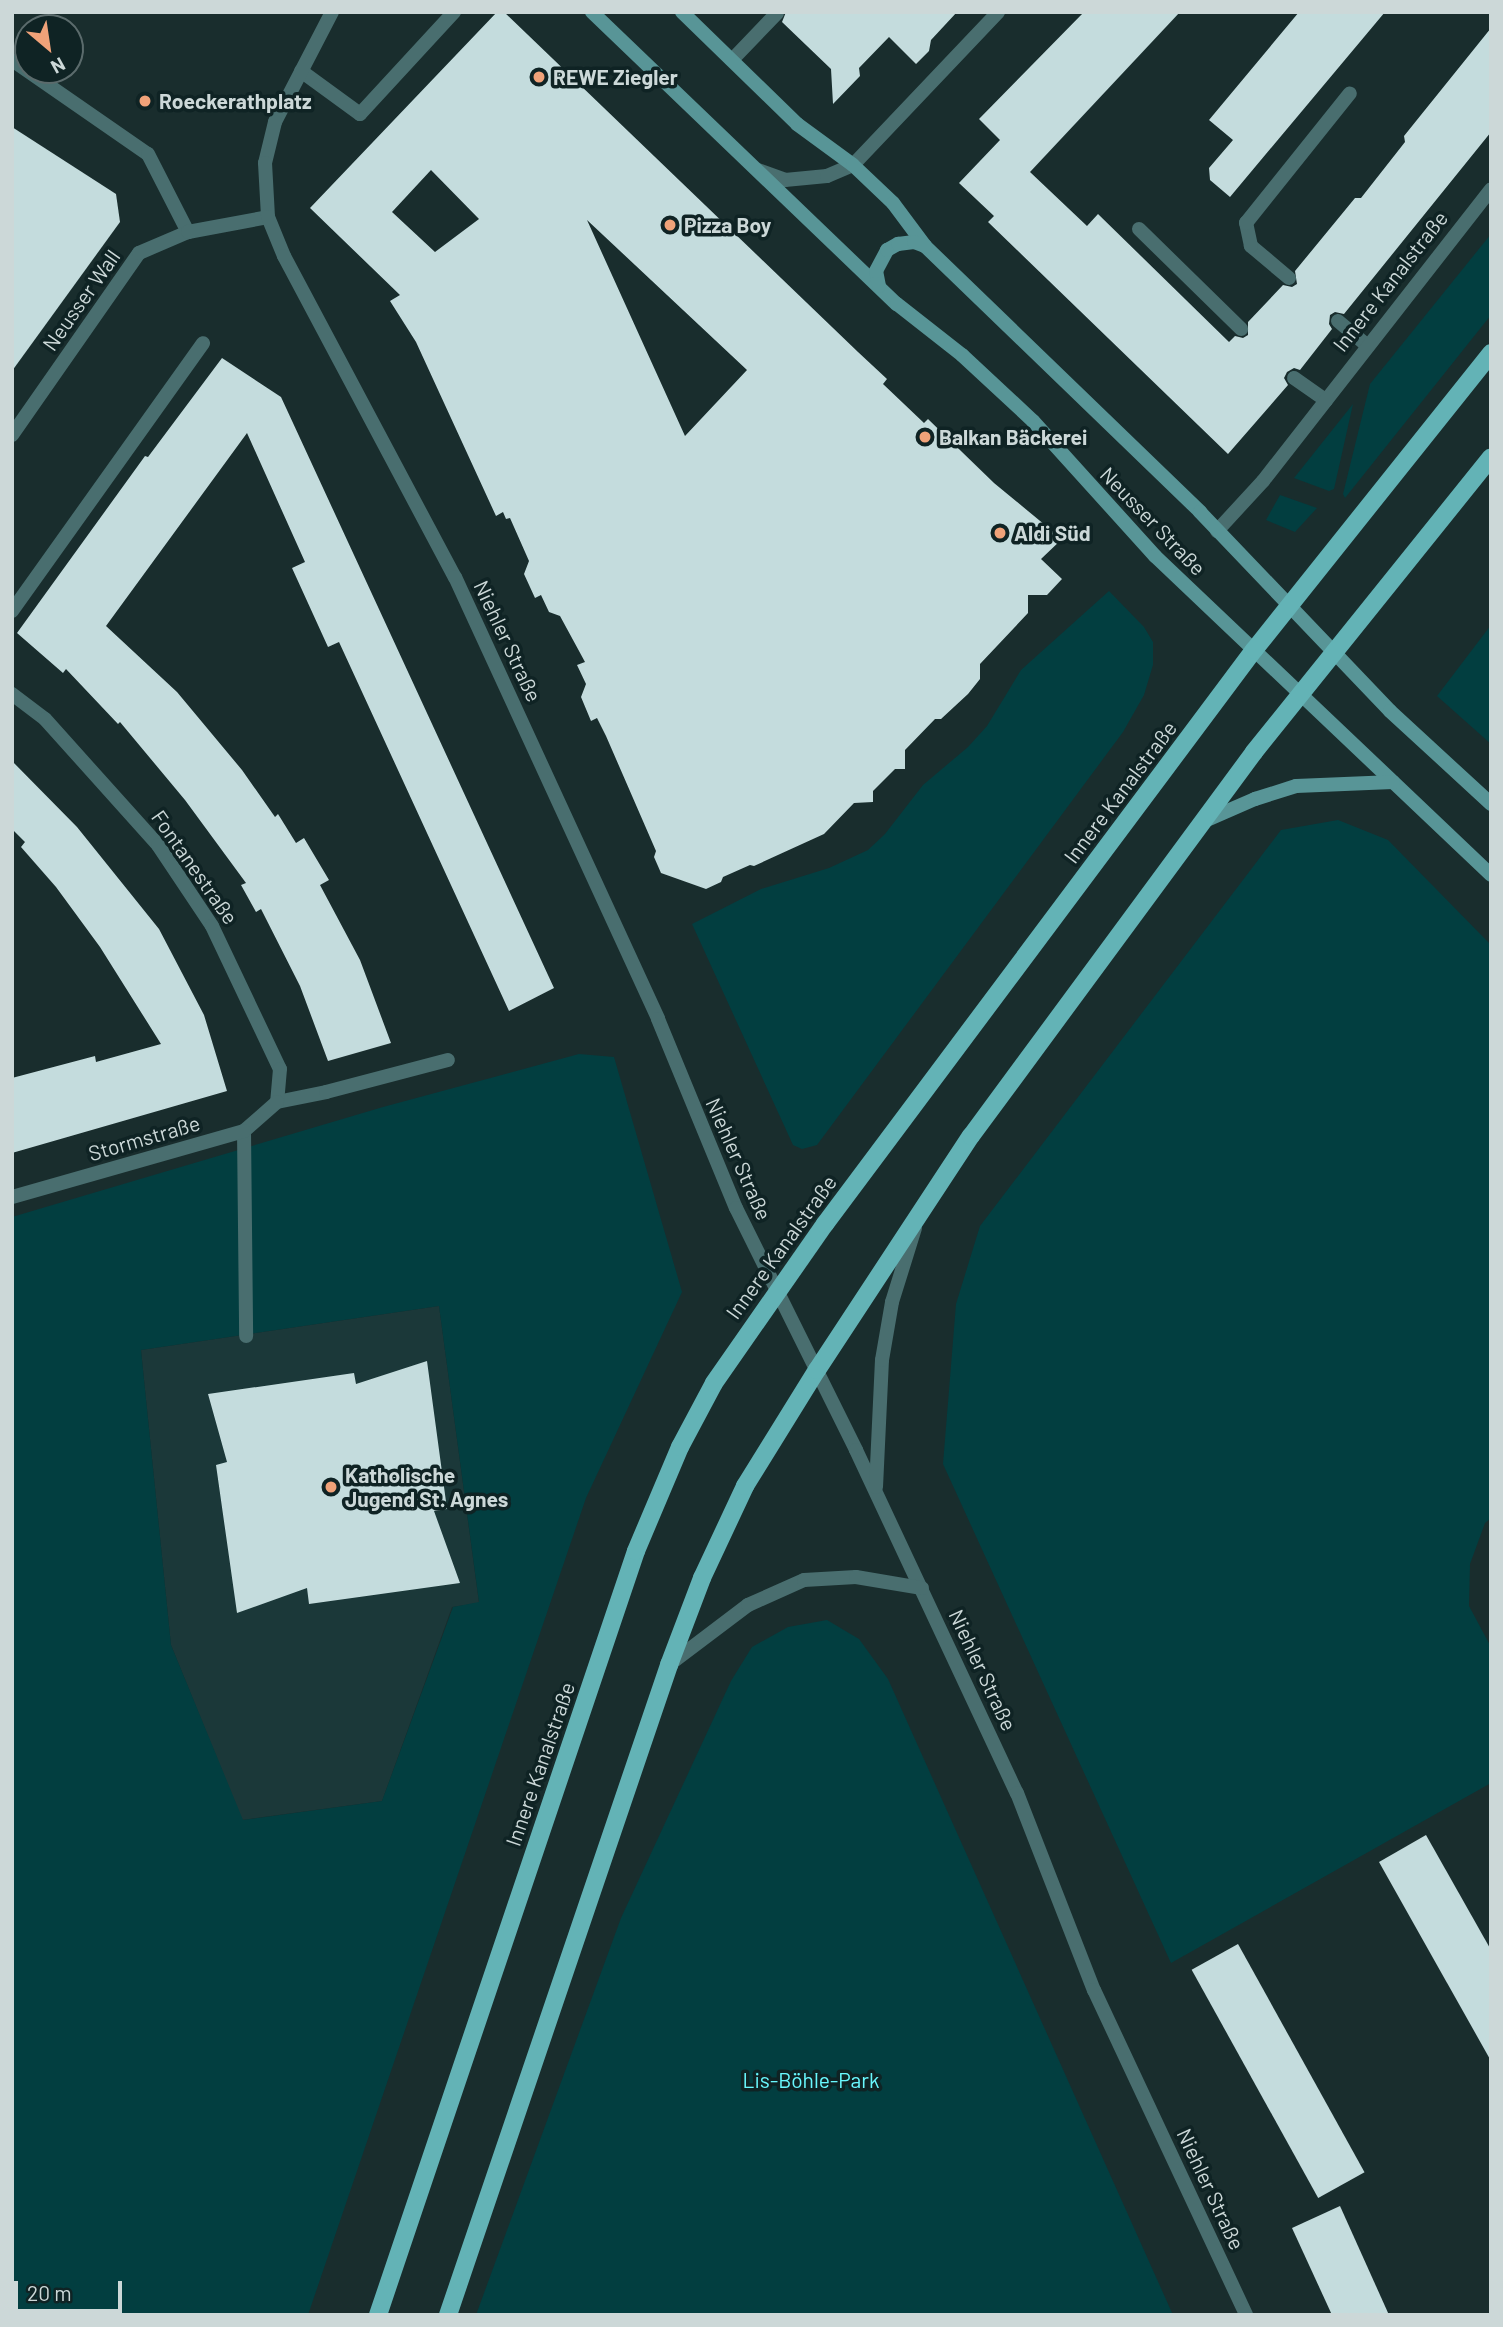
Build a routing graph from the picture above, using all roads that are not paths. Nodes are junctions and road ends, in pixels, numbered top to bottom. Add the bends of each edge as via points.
1 (332, 12) edge
2 (454, 12) edge
3 (592, 12) edge
4 (682, 12) edge
5 (998, 12) edge
6 (777, 13) edge
7 (12, 60) edge
8 (732, 60) junction
9 (301, 71) junction
10 (1350, 93) dead end
11 (853, 165) junction
12 (755, 169) junction
13 (1491, 189) edge
14 (268, 217) junction
15 (1139, 229) dead end
16 (188, 232) junction
17 (925, 246) junction
18 (1289, 278) dead end
19 (878, 286) junction
20 (1338, 321) dead end
21 (1241, 329) dead end
22 (203, 343) dead end
23 (1368, 346) junction
24 (1491, 353) edge
25 (1294, 377) dead end
26 (1326, 400) junction
27 (12, 435) edge
28 (1491, 457) edge
29 (1217, 531) junction
30 (1290, 605) junction
31 (12, 611) edge
32 (1254, 650) junction
33 (1336, 651) junction
34 (12, 694) edge
35 (1300, 694) junction
36 (1393, 782) junction
37 (1491, 804) edge
38 (1201, 823) junction
39 (1491, 875) edge
40 (448, 1060) dead end
41 (277, 1102) junction
42 (244, 1131) junction
43 (12, 1197) edge
44 (919, 1214) junction
45 (776, 1292) junction
46 (246, 1336) dead end
47 (817, 1370) junction
48 (876, 1491) junction
49 (922, 1588) junction
50 (669, 1665) junction
51 (378, 2315) edge
52 (448, 2315) edge
53 (1247, 2315) edge

1 - 9 street
2 - 9 street via 360,114
3 - 12 main road, Neusser Straße
4 - 8 main road, Neusser Straße
5 - 11 street
6 - 8 street
7 - 16 street via 148,154
8 - 11 main road, Neusser Straße via 797,124
9 - 14 street via 275,122 265,163
10 - 18 street via 1245,223 1251,246
11 - 12 street, Neusser Straße via 827,176 785,180
11 - 17 main road, Neusser Straße via 893,203
12 - 19 main road, Neusser Straße
13 - 23 street, Innere Kanalstraße
14 - 16 street, Neusser Wall
14 - 45 street, Niehler Straße via 298,283 455,577 658,1018 705,1137
15 - 21 street
16 - 27 street, Neusser Wall via 139,253
17 - 19 main road via 914,242 887,250 876,271
17 - 29 main road, Neusser Straße
19 - 32 main road, Neusser Straße via 1033,421 1155,556
20 - 23 street
22 - 31 street
23 - 26 street, Innere Kanalstraße
24 - 30 main road, Innere Kanalstraße
25 - 26 street
26 - 29 street, Innere Kanalstraße
28 - 33 main road
29 - 30 main road, Neusser Straße
30 - 32 main road, Innere Kanalstraße
30 - 33 main road, Neusser Straße
32 - 35 main road, Neusser Straße
32 - 45 main road, Innere Kanalstraße
33 - 35 main road
33 - 37 main road, Neusser Straße via 1390,711
34 - 41 street, Fontanestraße via 45,719 101,777 158,845 212,926 280,1069
35 - 36 main road, Neusser Straße
35 - 38 main road
36 - 38 main road via 1296,786
36 - 39 main road, Neusser Straße
38 - 44 main road
40 - 41 street
41 - 42 street, Stormstraße
42 - 43 street, Stormstraße
42 - 46 street
44 - 47 main road
44 - 48 street via 891,1302
45 - 47 street, Niehler Straße
45 - 51 main road, Innere Kanalstraße via 714,1383 680,1447 636,1551
47 - 48 street, Niehler Straße
47 - 50 main road via 745,1486 702,1578
48 - 49 street, Niehler Straße
49 - 50 street via 856,1577 804,1580 748,1605
49 - 53 street, Niehler Straße via 1017,1793 1094,1990
50 - 52 main road

